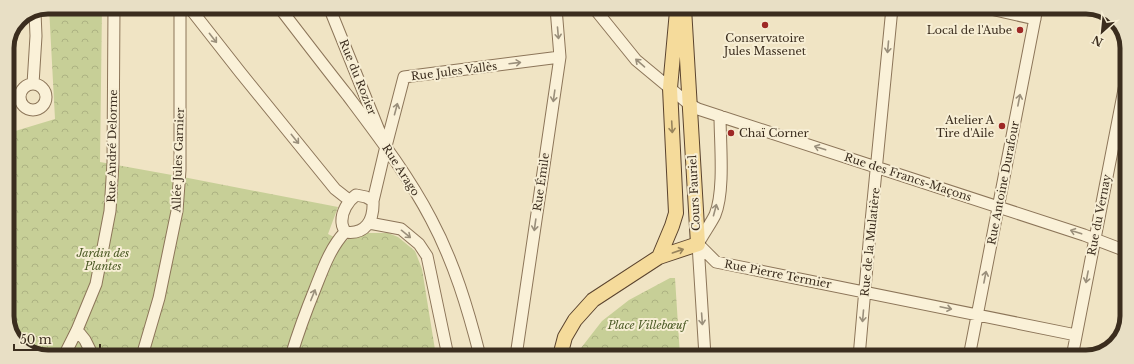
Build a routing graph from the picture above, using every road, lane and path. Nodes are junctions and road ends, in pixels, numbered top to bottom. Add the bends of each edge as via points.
1 (114, 14) edge
2 (180, 14) edge
3 (194, 14) edge
4 (284, 14) edge
5 (332, 14) edge
6 (556, 14) edge
7 (599, 14) edge
8 (676, 14) edge
9 (684, 14) edge
10 (891, 14) edge
11 (1036, 14) edge
12 (35, 17) edge
13 (560, 58) junction
14 (33, 84) dead end
15 (670, 88) junction
16 (689, 104) junction
17 (1120, 110) edge
18 (720, 116) junction
19 (386, 146) junction
20 (878, 166) junction
21 (350, 200) junction
22 (373, 201) junction
23 (998, 207) junction
24 (369, 223) junction
25 (345, 232) junction
26 (1095, 239) junction
27 (698, 244) junction
28 (1120, 249) edge
29 (659, 257) junction
30 (865, 291) junction
31 (978, 314) junction
32 (77, 330) junction
33 (1076, 335) junction
34 (67, 350) edge
35 (90, 350) edge
36 (144, 350) edge
37 (293, 350) edge
38 (446, 350) edge
39 (478, 350) edge
40 (517, 350) edge
41 (562, 350) edge
42 (705, 350) edge
43 (860, 350) edge
44 (970, 350) edge
45 (1073, 350) edge

1 - 32 street, Rue André Delorme via 110,211 96,284
2 - 36 street, Allée Jules Garnier via 180,170 177,211 159,298
3 -> 21 street via 335,189
4 - 19 street, Rue Arago
5 - 19 street, Rue du Rozier
6 -> 13 street, Rue Émile
15 -> 7 street via 636,60
8 - 15 main road, Cours Fauriel
9 - 16 main road, Cours Fauriel
10 -> 20 street, Rue de la Mulatière
23 -> 11 street, Rue Antoine Durafour
12 - 14 street
19 -> 13 street, Rue Jules Vallès via 404,77
13 -> 40 street, Rue Émile
15 - 16 street
15 -> 29 main road, Cours Fauriel via 676,213
16 - 18 street, Rue des Francs-Maçons
16 - 27 main road, Cours Fauriel
17 - 26 street, Rue du Vernay
20 -> 18 street, Rue des Francs-Maçons
27 -> 18 street, Cours Fauriel via 715,214 719,193
19 - 22 street, Rue Jules Vallès
19 - 39 street, Rue Arago via 432,220 455,271
20 - 23 street, Rue des Francs-Maçons
20 - 30 street, Rue de la Mulatière
21 - 22 street via 356,195
21 - 25 street via 344,210 341,224
22 - 24 street via 374,209
26 -> 23 street, Rue des Francs-Maçons
31 -> 23 street, Rue Antoine Durafour
24 - 25 street via 354,233
24 -> 38 street via 400,229 419,244 428,256
37 -> 25 street via 328,257
26 - 28 street, Rue des Francs-Maçons
26 -> 33 street, Rue du Vernay
29 -> 27 main road
27 - 30 street, Rue Pierre Termier via 716,262
27 -> 42 street
29 - 41 main road via 594,300 575,320 565,337
30 -> 31 street, Rue Pierre Termier
30 -> 43 street, Rue de la Mulatière
31 - 33 street
31 - 44 street, Rue Antoine Durafour
32 - 34 street, Rue André Delorme
32 - 35 street
33 - 45 street, Rue du Vernay

